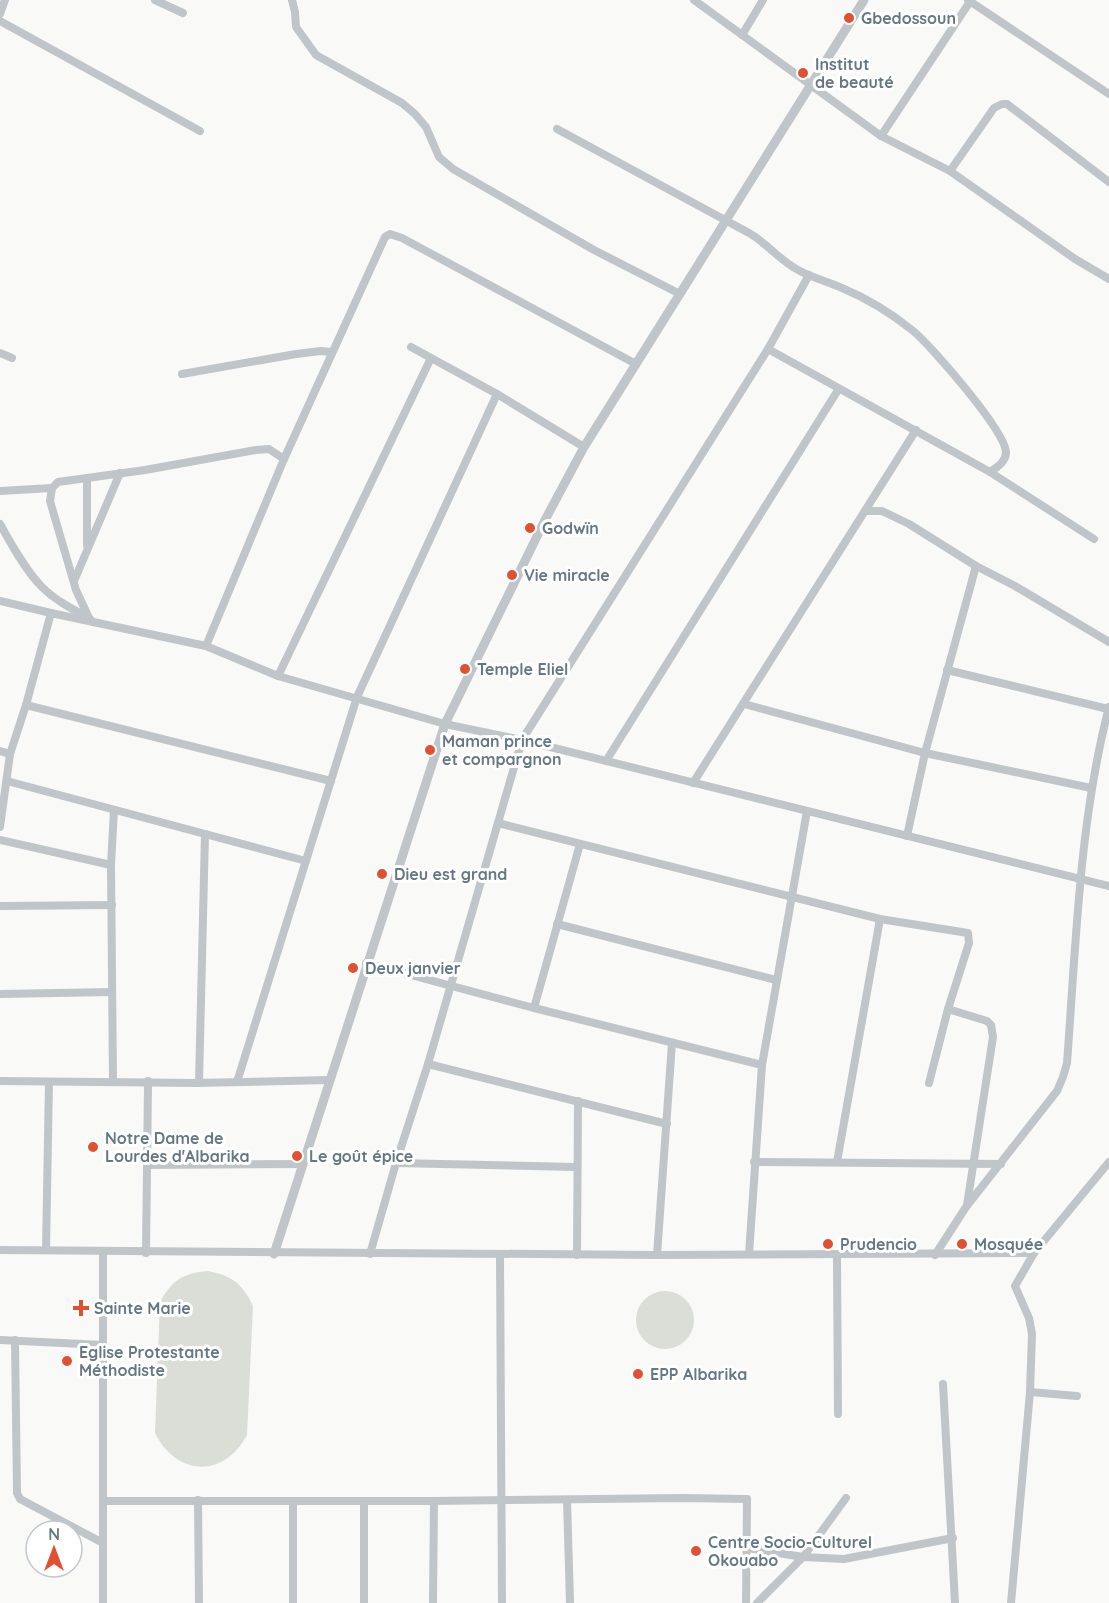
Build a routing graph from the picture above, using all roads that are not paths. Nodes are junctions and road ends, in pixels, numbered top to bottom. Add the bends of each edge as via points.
1 (5, 0) edge
2 (155, 0) edge
3 (292, 0) edge
4 (694, 0) edge
5 (763, 0) edge
6 (864, 0) edge
7 (970, 0) edge
8 (183, 13) dead end
9 (0, 14) edge
10 (0, 21) edge
11 (741, 35) junction
12 (811, 85) junction
13 (1109, 94) edge
14 (556, 129) dead end
15 (200, 130) dead end
16 (881, 136) junction
17 (950, 171) junction
18 (1109, 182) edge
19 (725, 222) junction
20 (809, 275) junction
21 (1108, 278) edge
22 (680, 294) junction
23 (411, 347) dead end
24 (768, 350) junction
25 (331, 352) junction
26 (0, 353) edge
27 (12, 358) dead end
28 (431, 358) junction
29 (636, 364) junction
30 (182, 374) dead end
31 (838, 390) junction
32 (497, 394) junction
33 (916, 430) junction
34 (584, 447) junction
35 (284, 459) junction
36 (990, 472) junction
37 (120, 473) junction
38 (87, 477) junction
39 (52, 488) junction
40 (0, 491) edge
41 (865, 511) junction
42 (0, 524) edge
43 (1094, 539) dead end
44 (88, 549) junction
45 (976, 566) junction
46 (75, 586) junction
47 (0, 601) edge
48 (68, 607) junction
49 (51, 613) junction
50 (65, 616) junction
51 (92, 621) junction
52 (1109, 642) edge
53 (206, 646) junction
54 (947, 670) junction
55 (278, 676) junction
56 (357, 697) junction
57 (744, 704) junction
58 (26, 705) junction
59 (1109, 708) edge
60 (445, 724) junction
61 (522, 740) junction
62 (0, 751) edge
63 (925, 753) junction
64 (10, 754) junction
65 (606, 761) junction
66 (7, 781) junction
67 (331, 781) junction
68 (693, 783) junction
69 (1091, 788) junction
70 (114, 810) junction
71 (807, 811) junction
72 (498, 824) junction
73 (0, 827) edge
74 (205, 834) junction
75 (907, 836) junction
76 (0, 840) edge
77 (580, 844) junction
78 (306, 861) junction
79 (111, 865) junction
80 (1081, 880) junction
81 (1109, 886) edge
82 (792, 896) junction
83 (112, 905) junction
84 (0, 906) edge
85 (880, 919) junction
86 (557, 924) junction
87 (366, 963) junction
88 (776, 980) junction
89 (450, 985) junction
90 (112, 992) junction
91 (0, 994) edge
92 (534, 1008) junction
93 (948, 1009) junction
94 (672, 1043) junction
95 (428, 1064) junction
96 (762, 1065) junction
97 (329, 1080) junction
98 (0, 1081) edge
99 (113, 1081) junction
100 (49, 1082) junction
101 (148, 1082) junction
102 (237, 1082) junction
103 (199, 1083) junction
104 (929, 1083) dead end
105 (578, 1101) junction
106 (667, 1124) junction
107 (754, 1162) junction
108 (837, 1162) junction
109 (972, 1162) junction
110 (1109, 1162) edge
111 (396, 1163) junction
112 (302, 1164) junction
113 (1001, 1164) junction
114 (147, 1166) junction
115 (577, 1167) junction
116 (966, 1207) junction
117 (0, 1250) edge
118 (46, 1250) junction
119 (103, 1252) junction
120 (147, 1253) junction
121 (274, 1254) junction
122 (369, 1254) junction
123 (749, 1254) junction
124 (1034, 1254) junction
125 (500, 1255) junction
126 (577, 1255) junction
127 (657, 1255) junction
128 (837, 1255) junction
129 (935, 1255) junction
130 (0, 1340) edge
131 (15, 1340) junction
132 (103, 1345) junction
133 (943, 1384) dead end
134 (1030, 1392) junction
135 (1077, 1396) dead end
136 (838, 1414) dead end
137 (846, 1498) dead end
138 (198, 1500) junction
139 (567, 1500) junction
140 (103, 1501) junction
141 (292, 1501) junction
142 (434, 1501) junction
143 (502, 1501) junction
144 (364, 1502) junction
145 (953, 1538) junction
146 (103, 1543) junction
147 (747, 1548) junction
148 (803, 1557) junction
149 (103, 1603) edge
150 (199, 1603) edge
151 (293, 1603) edge
152 (364, 1603) edge
153 (433, 1603) edge
154 (502, 1603) edge
155 (570, 1603) edge
156 (746, 1603) edge
157 (758, 1603) edge
158 (955, 1603) edge
159 (1011, 1603) edge

1 - 9 street
2 - 8 street
3 - 22 street via 296,27 316,54 402,103 426,127 439,157 453,169
4 - 11 street
5 - 11 street
6 - 12 street
7 - 13 street
7 - 16 street
10 - 15 street
11 - 12 street
12 - 16 street
12 - 19 street
14 - 19 street
16 - 17 street
17 - 18 street via 994,108 1007,104
17 - 21 street
19 - 20 street via 751,234 798,271
19 - 22 street
20 - 24 street
20 - 36 street via 843,288 913,331 948,366 989,417 1004,443 1005,458
22 - 29 street
23 - 28 street
24 - 31 street
24 - 61 street
25 - 29 street via 385,237 390,234
25 - 30 street via 296,354
25 - 35 street
26 - 27 street
28 - 32 street
28 - 55 street
29 - 34 street
31 - 33 street
31 - 65 street
32 - 34 street
32 - 56 street
33 - 36 street
33 - 41 street
34 - 60 street
35 - 37 street via 269,449 256,450
35 - 53 street
36 - 43 street
37 - 38 street
37 - 44 street
38 - 39 street via 58,482
38 - 44 street
39 - 40 street
39 - 46 street via 50,501
41 - 45 street via 882,512 909,524
41 - 57 street
42 - 48 street via 41,586
44 - 46 street
45 - 52 street via 1035,596
45 - 54 street
46 - 48 street
46 - 51 street
47 - 49 street
48 - 50 street
48 - 51 street
49 - 50 street
49 - 58 street
50 - 51 street
51 - 53 street
53 - 55 street
54 - 59 street
54 - 63 street
55 - 56 street
56 - 60 street
56 - 67 street
57 - 63 street
57 - 68 street
58 - 64 street
58 - 67 street
59 - 69 street
60 - 61 street
60 - 87 street
61 - 65 street
61 - 72 street
62 - 64 street
63 - 69 street
63 - 75 street
64 - 66 street
65 - 68 street
66 - 70 street
66 - 73 street
67 - 78 street
68 - 71 street
69 - 80 street
70 - 74 street
70 - 79 street
71 - 75 street
71 - 82 street
72 - 77 street
72 - 89 street
74 - 78 street
74 - 103 street
75 - 80 street
76 - 79 street
77 - 82 street
77 - 86 street
78 - 102 street
79 - 83 street
80 - 81 street
80 - 113 street via 1064,1077
82 - 85 street
82 - 88 street
83 - 84 street
83 - 90 street
85 - 93 street via 968,933 969,943
85 - 108 street
86 - 88 street
86 - 92 street
87 - 89 street
87 - 97 street
88 - 96 street
89 - 92 street
89 - 95 street
90 - 91 street
90 - 99 street
92 - 94 street
93 - 104 street
93 - 109 street via 987,1021 993,1037
94 - 96 street
94 - 106 street
95 - 105 street
95 - 111 street
96 - 107 street
97 - 102 street
97 - 112 street
98 - 100 street
99 - 100 street
99 - 101 street
100 - 118 street
101 - 103 street
101 - 114 street
102 - 103 street
105 - 106 street
105 - 115 street
106 - 127 street
107 - 108 street
107 - 123 street
108 - 109 street
109 - 113 street
109 - 116 street
110 - 124 street
111 - 115 street
111 - 122 street
112 - 114 street
112 - 121 street
113 - 116 street
114 - 120 street
115 - 126 street
116 - 129 street
117 - 118 street
118 - 119 street
119 - 120 street
119 - 132 street
120 - 121 street
121 - 122 street
122 - 125 street
123 - 127 street
123 - 128 street
124 - 129 street
124 - 134 street via 1015,1286 1031,1325
125 - 126 street
125 - 143 street
126 - 127 street
128 - 129 street
128 - 136 street
130 - 131 street
131 - 132 street
131 - 146 street via 17,1493 20,1499
132 - 140 street
133 - 145 street
134 - 135 street
134 - 159 street
137 - 148 street
138 - 140 street
138 - 141 street
138 - 150 street
139 - 143 street
139 - 147 street via 747,1499
139 - 155 street
140 - 146 street
141 - 144 street
141 - 151 street
142 - 143 street
142 - 144 street
142 - 153 street
143 - 154 street
144 - 152 street
145 - 148 street via 844,1559
145 - 158 street
146 - 149 street
147 - 148 street
147 - 156 street
148 - 157 street

